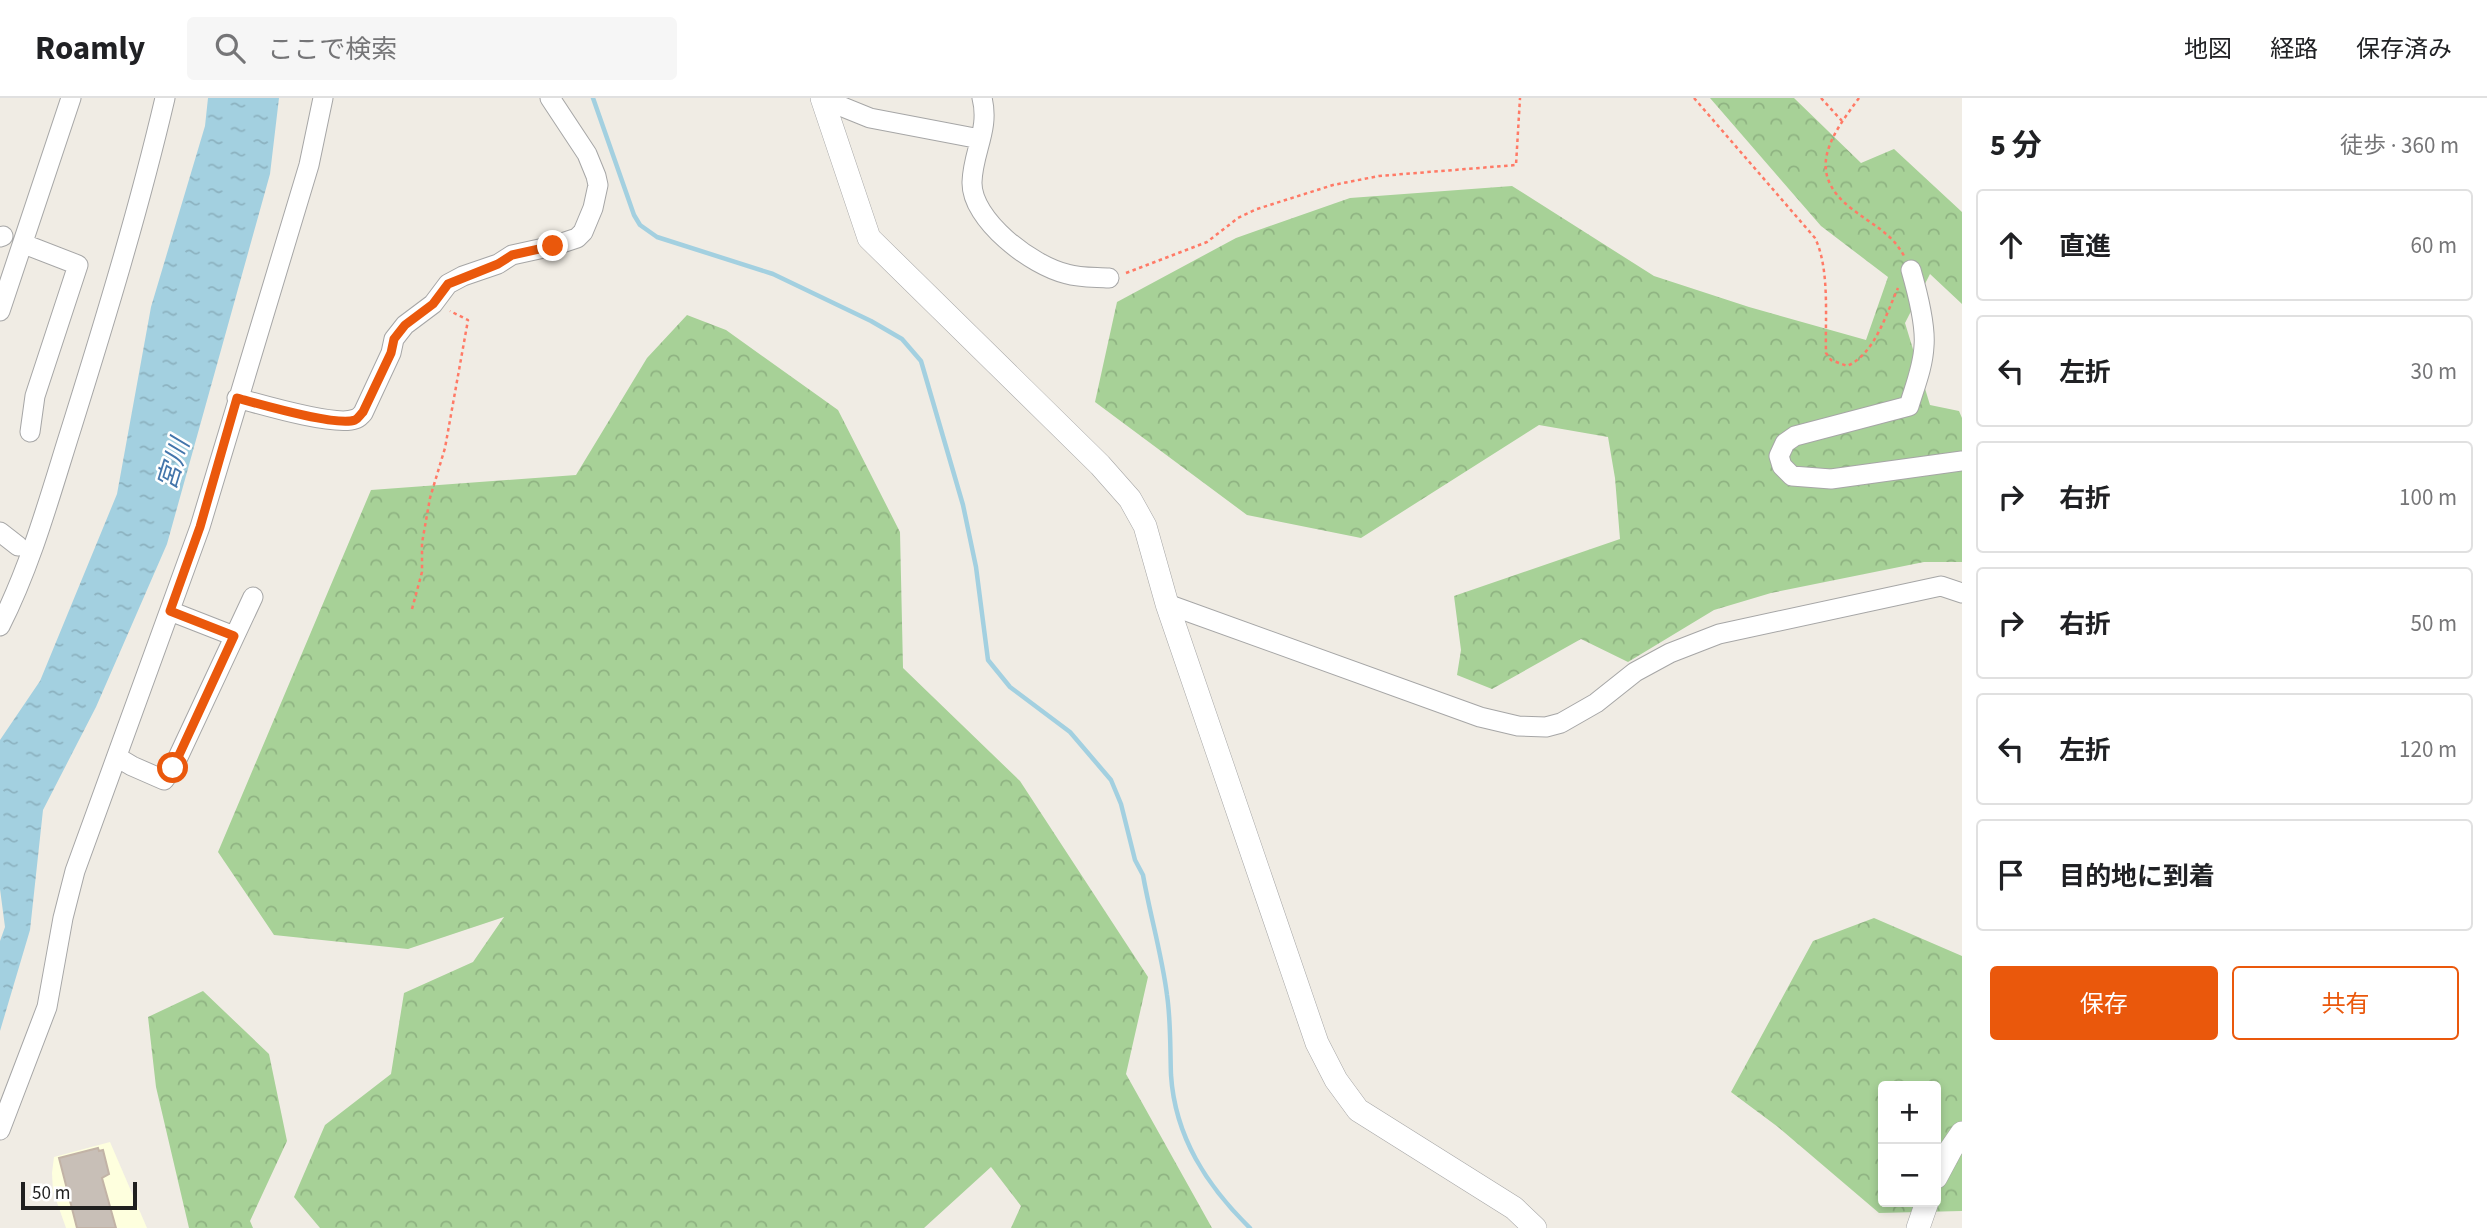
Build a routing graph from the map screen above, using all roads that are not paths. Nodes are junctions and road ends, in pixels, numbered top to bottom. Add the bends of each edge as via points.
1 (71, 98) edge
2 (165, 98) edge
3 (323, 98) edge
4 (550, 98) edge
5 (823, 98) edge
6 (982, 98) edge
7 (980, 139) junction
8 (24, 244) junction
9 (1911, 270) road end
10 (1110, 278) road end
11 (0, 311) edge
12 (237, 398) junction
13 (30, 432) dead end
14 (1962, 461) edge
15 (0, 532) edge
16 (18, 546) dead end
17 (1962, 593) edge
18 (253, 597) dead end
19 (1167, 604) junction
20 (170, 611) junction
21 (0, 626) edge
22 (234, 636) junction
23 (117, 757) junction
24 (0, 1130) edge
25 (1962, 1133) edge
26 (1941, 1169) edge
27 (1925, 1207) edge
28 (1535, 1228) edge
29 (1919, 1228) edge

1 - 8 street
2 - 21 street via 132,228 77,410
3 - 12 street via 305,177
4 - 12 street via 596,176 596,196 577,238 512,255 453,281 394,339 358,418 344,421
5 - 7 street via 870,118
5 - 19 street via 869,239 1130,499 1145,526
6 - 7 street via 986,119
7 - 10 street via 972,180 985,219 1041,264 1067,274
8 - 11 street
8 - 13 street via 78,265 36,396
9 - 14 street via 1924,344 1909,406 1795,436 1779,456 1793,476 1831,479
12 - 20 street
15 - 16 street
17 - 19 street via 1941,586 1719,634 1659,659 1596,703 1546,727 1480,718
18 - 22 street
19 - 28 street via 1317,1043 1336,1080 1369,1119 1514,1208
20 - 22 street
20 - 23 street
22 - 23 street via 164,780
23 - 24 street via 68,895 47,1007
25 - 26 street
27 - 29 street

